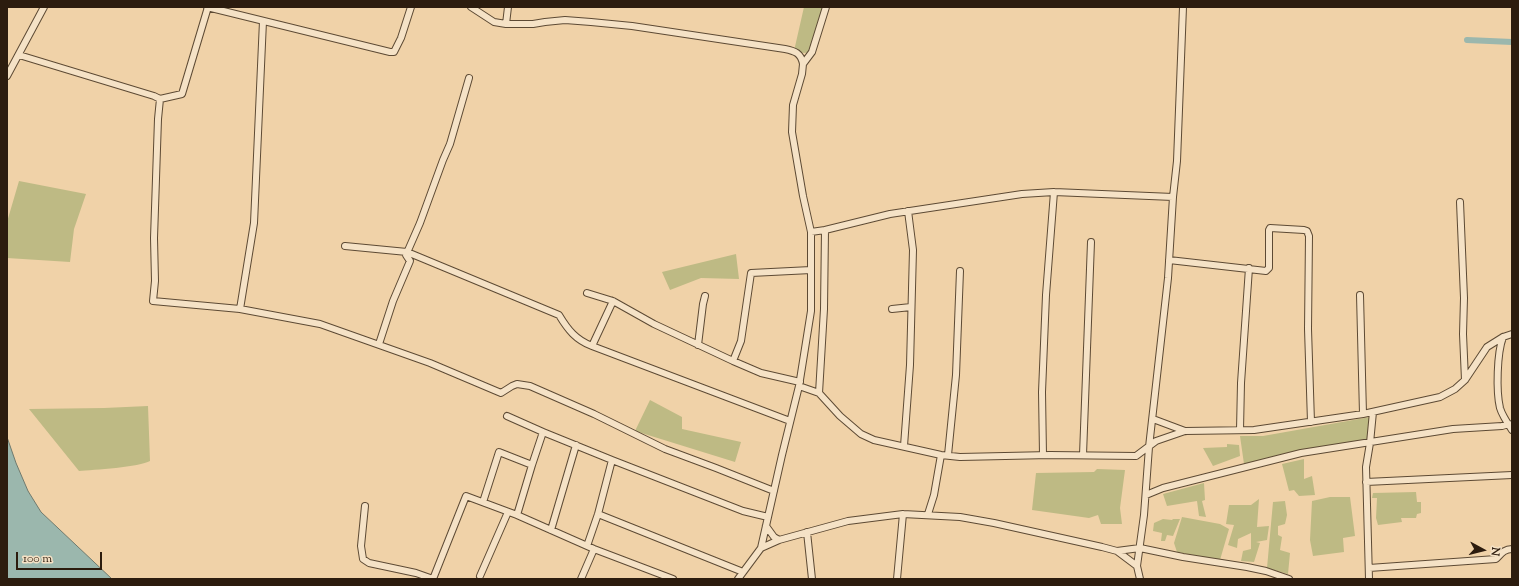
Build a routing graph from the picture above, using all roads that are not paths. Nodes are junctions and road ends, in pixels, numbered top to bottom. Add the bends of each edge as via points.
1 (44, 7) edge
2 (207, 7) edge
3 (411, 7) edge
4 (471, 7) edge
5 (508, 7) edge
6 (826, 7) edge
7 (1183, 7) edge
8 (263, 21) junction
9 (506, 24) junction
10 (812, 52) junction
11 (799, 53) junction
12 (19, 55) junction
13 (803, 64) junction
14 (7, 76) edge
15 (469, 78) dead end
16 (160, 99) junction
17 (1054, 192) junction
18 (1173, 197) junction
19 (1460, 202) dead end
20 (908, 211) junction
21 (825, 230) junction
22 (811, 232) junction
23 (1091, 242) dead end
24 (345, 246) dead end
25 (407, 252) junction
26 (1169, 260) junction
27 (1249, 268) junction
28 (811, 270) junction
29 (960, 271) dead end
30 (587, 293) dead end
31 (1360, 295) dead end
32 (705, 296) dead end
33 (613, 301) junction
34 (911, 307) junction
35 (240, 309) junction
36 (892, 309) dead end
37 (1512, 334) edge
38 (1503, 337) junction
39 (379, 344) junction
40 (698, 345) junction
41 (592, 346) junction
42 (733, 361) junction
43 (1465, 380) junction
44 (800, 384) junction
45 (819, 393) junction
46 (1373, 412) junction
47 (1363, 414) junction
48 (507, 416) dead end
49 (1153, 419) junction
50 (790, 421) junction
51 (1311, 422) junction
52 (1510, 427) edge
53 (1240, 430) junction
54 (1185, 431) junction
55 (543, 432) junction
56 (1370, 443) junction
57 (576, 445) junction
58 (904, 446) junction
59 (1149, 447) junction
60 (941, 454) junction
61 (1043, 455) junction
62 (1082, 455) junction
63 (948, 456) junction
64 (1136, 456) junction
65 (612, 460) junction
66 (532, 465) junction
67 (1148, 465) junction
68 (1512, 475) edge
69 (1366, 482) junction
70 (774, 491) junction
71 (1146, 495) junction
72 (483, 502) junction
73 (365, 506) dead end
74 (508, 512) junction
75 (598, 514) junction
76 (903, 514) junction
77 (928, 514) junction
78 (517, 515) junction
79 (768, 518) junction
80 (766, 526) junction
81 (551, 530) junction
82 (807, 532) junction
83 (779, 540) junction
84 (586, 546) junction
85 (762, 548) junction
86 (1140, 548) junction
87 (594, 549) junction
88 (1512, 549) edge
89 (1117, 551) junction
90 (1137, 566) junction
91 (1369, 568) junction
92 (743, 572) junction
93 (480, 576) dead end
94 (433, 579) edge
95 (581, 579) edge
96 (673, 579) edge
97 (738, 579) edge
98 (812, 579) edge
99 (897, 579) edge
100 (1140, 579) edge
101 (1290, 579) edge
102 (1369, 579) edge

1 - 12 street
2 - 8 street
2 - 16 street via 182,94
3 - 8 street via 394,52
4 - 9 street via 494,22
5 - 9 street
6 - 10 street
7 - 18 street via 1177,161
8 - 35 street via 254,223
9 - 11 street via 565,20 632,26
10 - 11 street
10 - 13 street
11 - 13 street
12 - 14 street
12 - 16 street
13 - 22 street via 793,105 792,132
15 - 25 street via 450,144
16 - 35 street via 154,238 156,281 153,301
17 - 18 street
17 - 20 street via 1022,194
17 - 61 street via 1046,295 1042,392
18 - 26 street
19 - 43 street
20 - 21 street
20 - 34 street via 913,250
21 - 22 street
21 - 45 street
22 - 28 street
23 - 62 street
24 - 25 street
25 - 39 street via 410,261
25 - 41 street via 559,315 568,330 583,343
26 - 27 street
26 - 49 street
27 - 51 street via 1266,271 1269,268 1270,228 1307,231
27 - 53 street
28 - 42 street via 751,273 741,340
28 - 44 street via 811,311
29 - 63 street via 956,375
30 - 33 street
31 - 47 street
32 - 40 street
33 - 40 street
33 - 41 street
34 - 36 street
34 - 58 street
35 - 39 street via 320,324
37 - 38 street
38 - 43 street via 1487,347
38 - 52 street via 1499,347 1498,388 1500,408
39 - 70 street via 501,392 517,384 530,386 665,449
40 - 42 street
41 - 50 street
42 - 44 street via 761,373
43 - 46 street via 1440,397
44 - 45 street
44 - 50 street
45 - 58 street via 861,434 874,440
46 - 47 street
46 - 56 street
47 - 51 street
48 - 55 street
49 - 54 street
49 - 59 street
50 - 70 street
51 - 53 street
52 - 56 street via 1453,429
53 - 54 street
54 - 59 street via 1156,441
55 - 57 street
55 - 66 street
56 - 69 street
56 - 71 street via 1302,453 1163,488
57 - 65 street
57 - 81 street
58 - 60 street
59 - 64 street
59 - 67 street
60 - 63 street
60 - 77 street
61 - 62 street
61 - 63 street
62 - 64 street
64 - 67 street
65 - 75 street
65 - 79 street via 743,511
66 - 72 street via 499,452
66 - 78 street
67 - 71 street
68 - 69 street
69 - 91 street
70 - 79 street
71 - 86 street
72 - 74 street
72 - 94 street via 466,496
73 - 94 street via 360,546 363,560
74 - 78 street
74 - 93 street
75 - 84 street
75 - 92 street
76 - 77 street
76 - 82 street via 848,521
76 - 99 street
77 - 89 street via 994,523
78 - 81 street
79 - 80 street
80 - 83 street
80 - 85 street
81 - 84 street
82 - 83 street
82 - 98 street
83 - 85 street
84 - 87 street
85 - 92 street
86 - 89 street
86 - 90 street
86 - 101 street via 1257,569
87 - 95 street
87 - 96 street
88 - 91 street via 1503,552 1496,559
89 - 90 street
90 - 100 street
91 - 102 street
92 - 97 street

